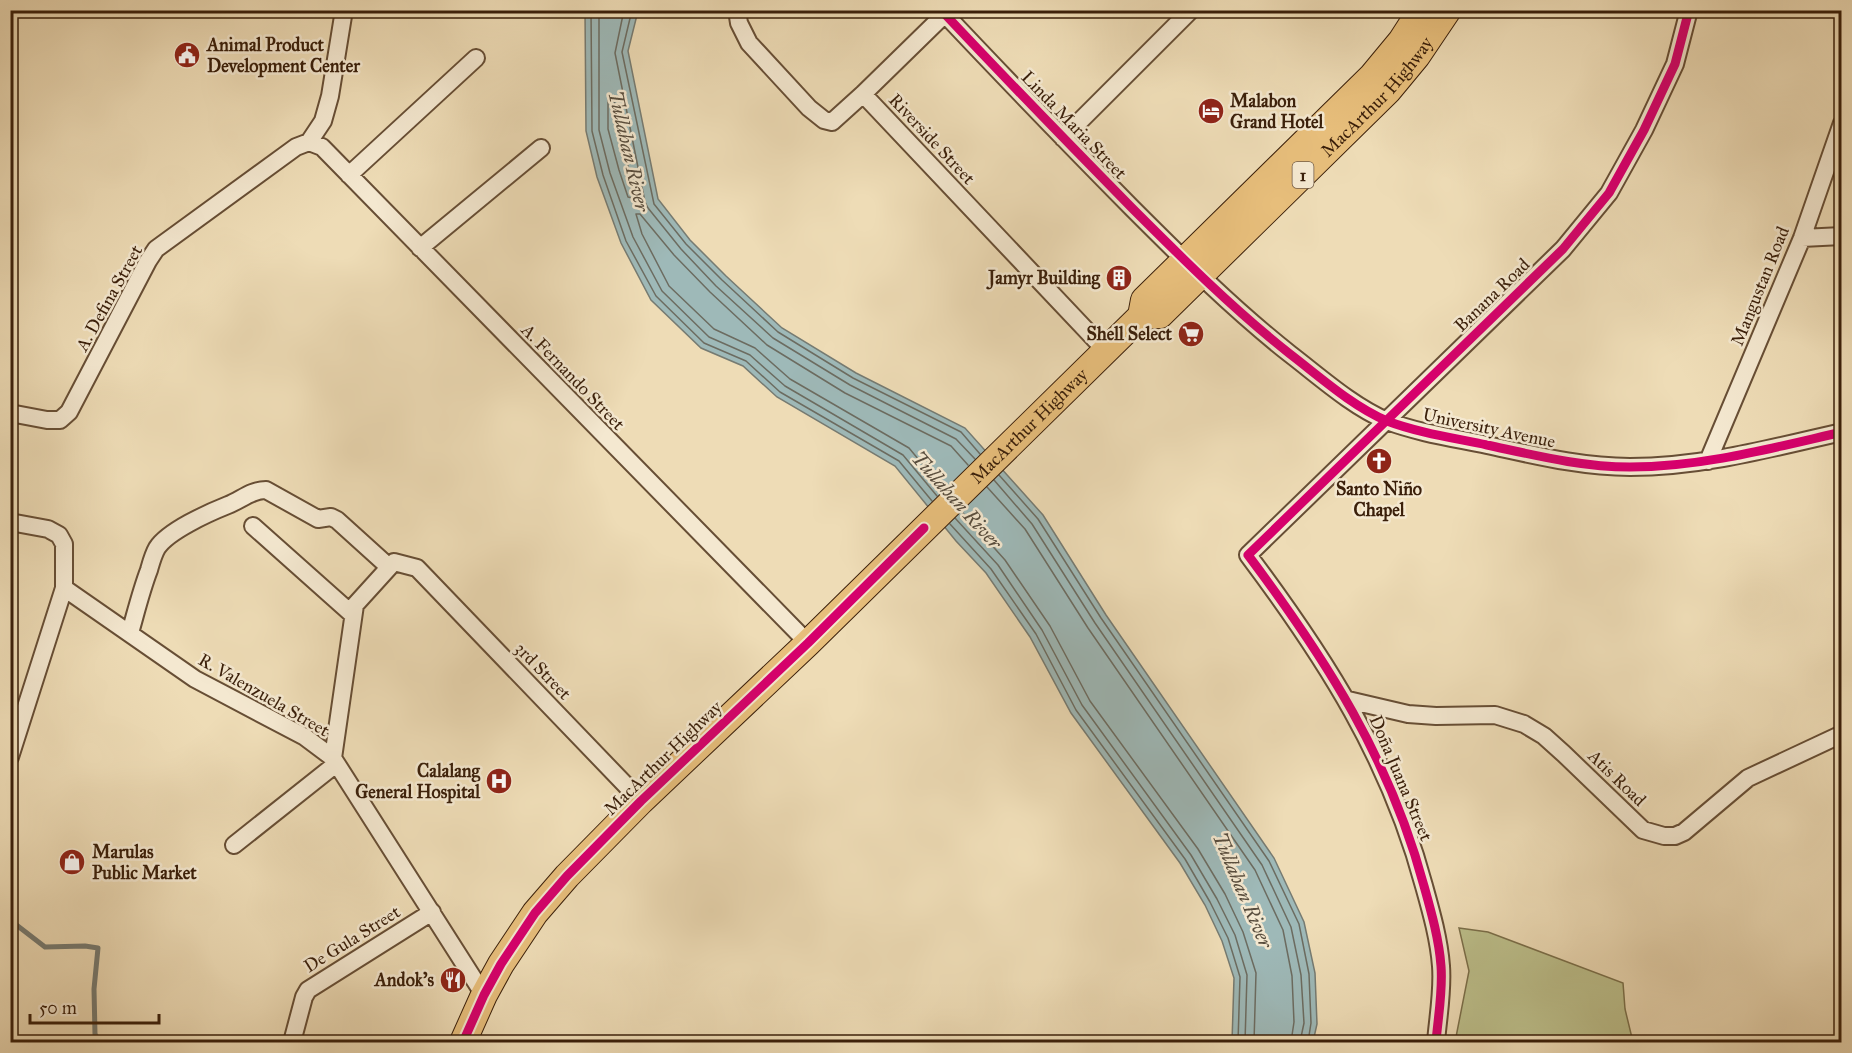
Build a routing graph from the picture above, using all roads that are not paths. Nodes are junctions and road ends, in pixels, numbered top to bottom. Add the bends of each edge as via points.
1 (344, 10) edge
2 (737, 10) edge
3 (1191, 10) edge
4 (1421, 10) edge
5 (1448, 10) edge
6 (1689, 10) edge
7 (945, 12) edge
8 (476, 58) dead end
9 (864, 94) junction
10 (1842, 123) edge
11 (1063, 138) junction
12 (309, 142) junction
13 (542, 147) dead end
14 (349, 175) junction
15 (1842, 236) edge
16 (1802, 238) junction
17 (420, 248) junction
18 (1192, 268) junction
19 (1105, 350) junction
20 (10, 413) edge
21 (1386, 420) junction
22 (1842, 432) edge
23 (1708, 462) junction
24 (10, 522) edge
25 (253, 526) dead end
26 (1248, 555) joint
27 (389, 567) junction
28 (64, 588) junction
29 (353, 615) junction
30 (130, 633) junction
31 (808, 643) junction
32 (1348, 700) junction
33 (1842, 734) edge
34 (10, 757) edge
35 (335, 761) junction
36 (641, 801) junction
37 (234, 845) dead end
38 (432, 912) junction
39 (484, 995) junction
40 (292, 1042) edge
41 (463, 1042) edge
42 (1436, 1042) edge

1 - 12 street via 330,96 323,121
2 - 9 street, Riverside Street via 749,43 824,120 832,122 839,118
3 - 11 street
4 - 18 highway, MacArthur Highway / 1 via 1372,76
5 - 18 highway, MacArthur Highway / 1 via 1418,56 1388,91
6 - 21 street, Banana Road via 1675,64 1609,193 1563,249
7 - 9 street
7 - 11 street, Linda Maria Street
8 - 14 street
9 - 19 street, Riverside Street
10 - 16 street, Mangustan Road
11 - 18 street, Linda Maria Street
12 - 14 street, A. Fernando Street via 322,147
12 - 20 street, A. Defina Street via 296,147 156,249 69,412 60,420
13 - 17 street
14 - 17 street, A. Fernando Street
15 - 16 street
16 - 23 street, Mangustan Road
17 - 31 street, A. Fernando Street
18 - 19 highway, MacArthur Highway / 1 via 1144,300 1141,316
18 - 21 street, University Avenue via 1264,333 1358,405
19 - 31 highway, MacArthur Highway / 1
21 - 23 street, University Avenue via 1577,463 1628,467
21 - 26 street, Banana Road
22 - 23 street, University Avenue
24 - 28 street via 59,535 64,544
25 - 29 street
26 - 32 street, Doña Juana Street
27 - 29 street via 355,605
27 - 30 street via 337,519 318,519 266,490 256,490 204,515 159,545
27 - 36 street, 3rd Street via 394,562 417,568
28 - 30 street, R. Valenzuela Street
28 - 34 street
29 - 35 street
30 - 35 street, R. Valenzuela Street via 195,679 305,737
31 - 36 highway, MacArthur Highway / 1
32 - 33 street, Atis Road via 1408,714 1495,715 1524,724 1544,736 1643,830 1664,836 1684,832 1748,778
32 - 42 street, Doña Juana Street via 1397,801 1431,909 1441,964
35 - 37 street
35 - 38 street, R. Valenzuela Street
36 - 39 highway, MacArthur Highway / 1 via 535,913
38 - 39 street, R. Valenzuela Street
38 - 40 street, De Gula Street via 308,990
39 - 41 highway, MacArthur Highway / 1

